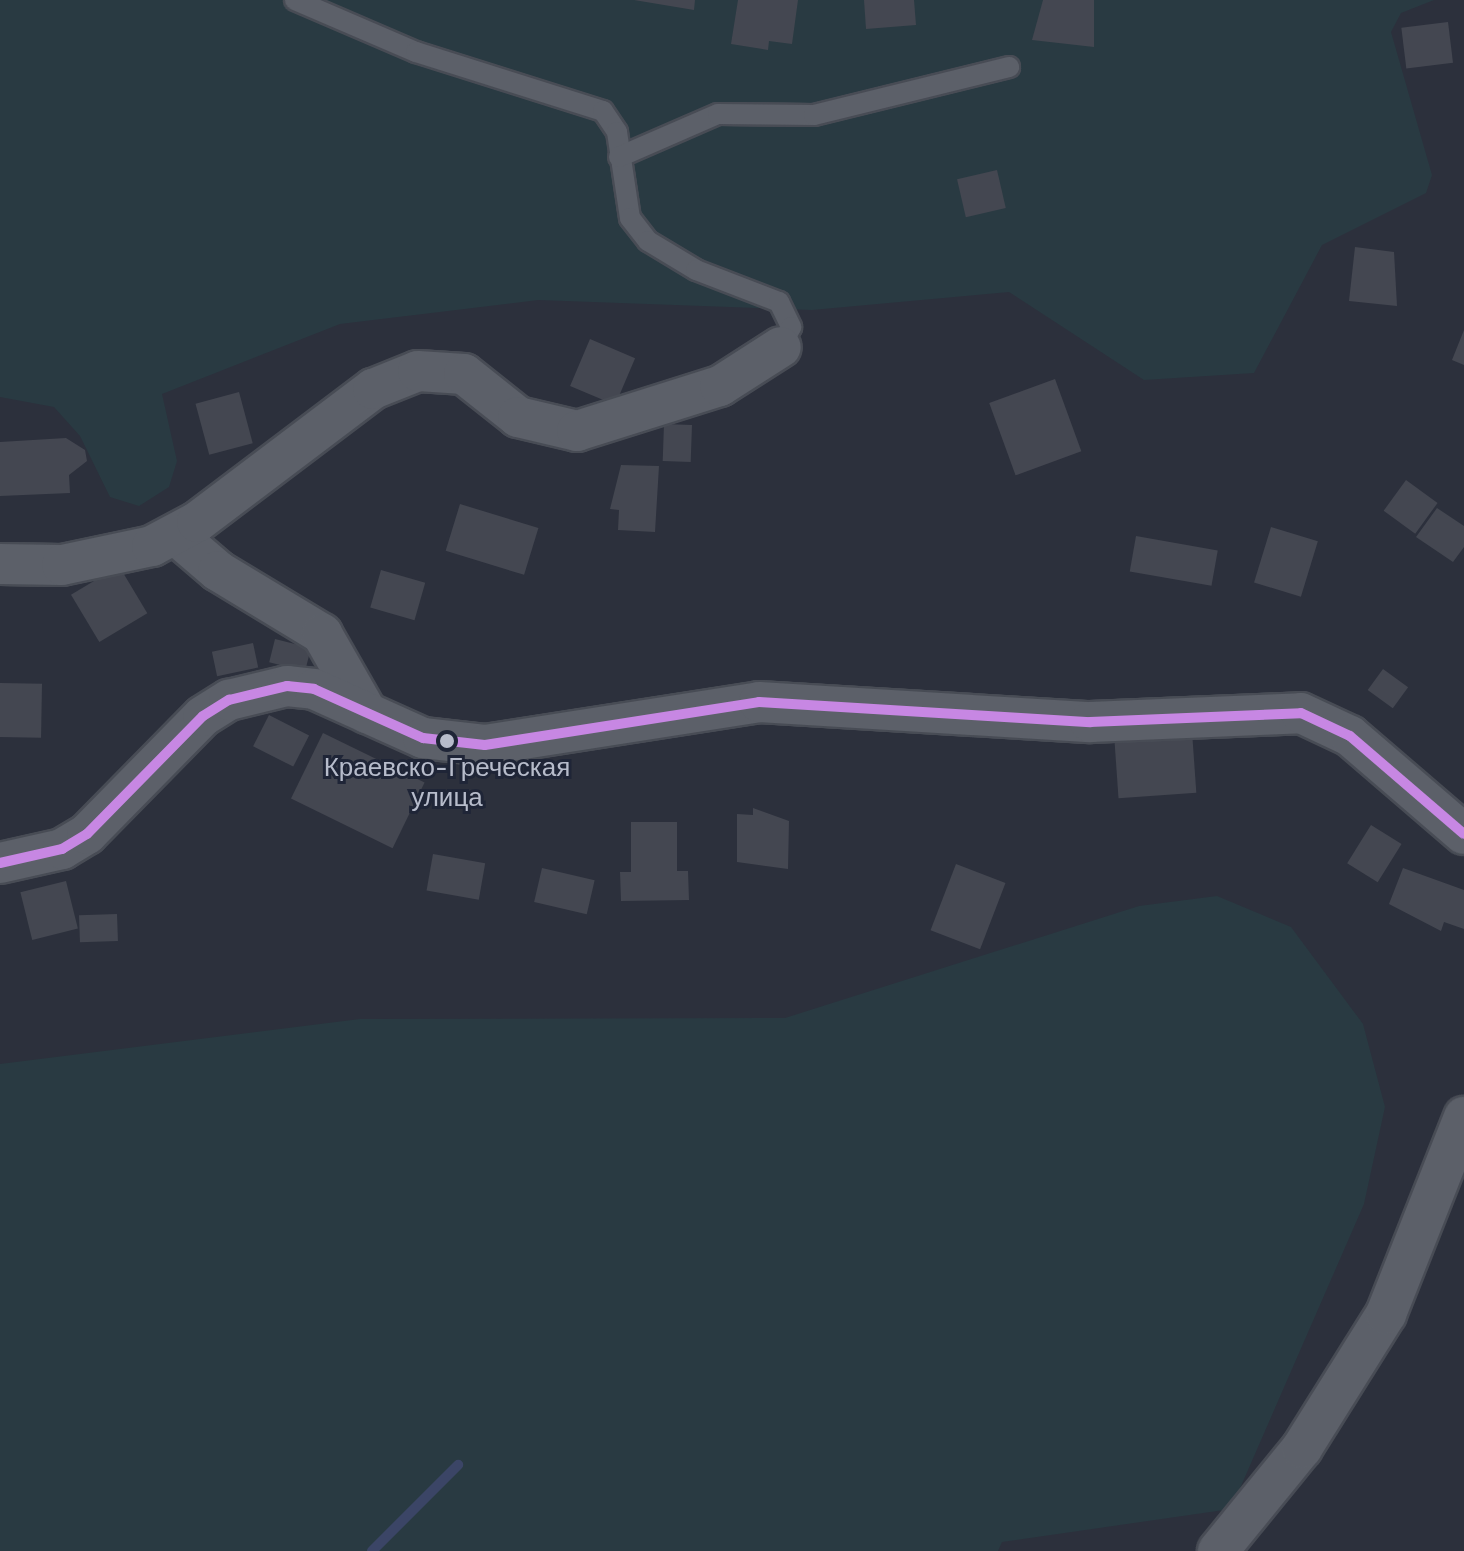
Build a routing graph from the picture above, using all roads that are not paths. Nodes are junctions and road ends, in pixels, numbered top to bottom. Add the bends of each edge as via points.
1 (292, 1) edge
2 (1009, 67) dead end
3 (619, 157) junction
4 (781, 347) joint
5 (176, 535) junction
6 (0, 564) edge
7 (367, 713) junction
8 (1464, 834) edge
9 (0, 863) edge
10 (1464, 1117) edge
11 (1218, 1551) edge

1 - 3 lane via 472,71 603,111 617,132
2 - 3 lane via 814,115 718,114
3 - 4 lane via 622,198 648,241 696,270 779,302 791,327
4 - 5 street via 720,386 577,431 518,417 464,374 418,371 373,389
5 - 6 street via 62,565
5 - 7 street via 218,571 322,634
7 - 8 street via 423,738 485,745 759,702 1090,722 1301,713 1350,736
7 - 9 street via 314,689 287,686 229,700 203,716 87,834 35,859
10 - 11 street via 1386,1314 1302,1448

